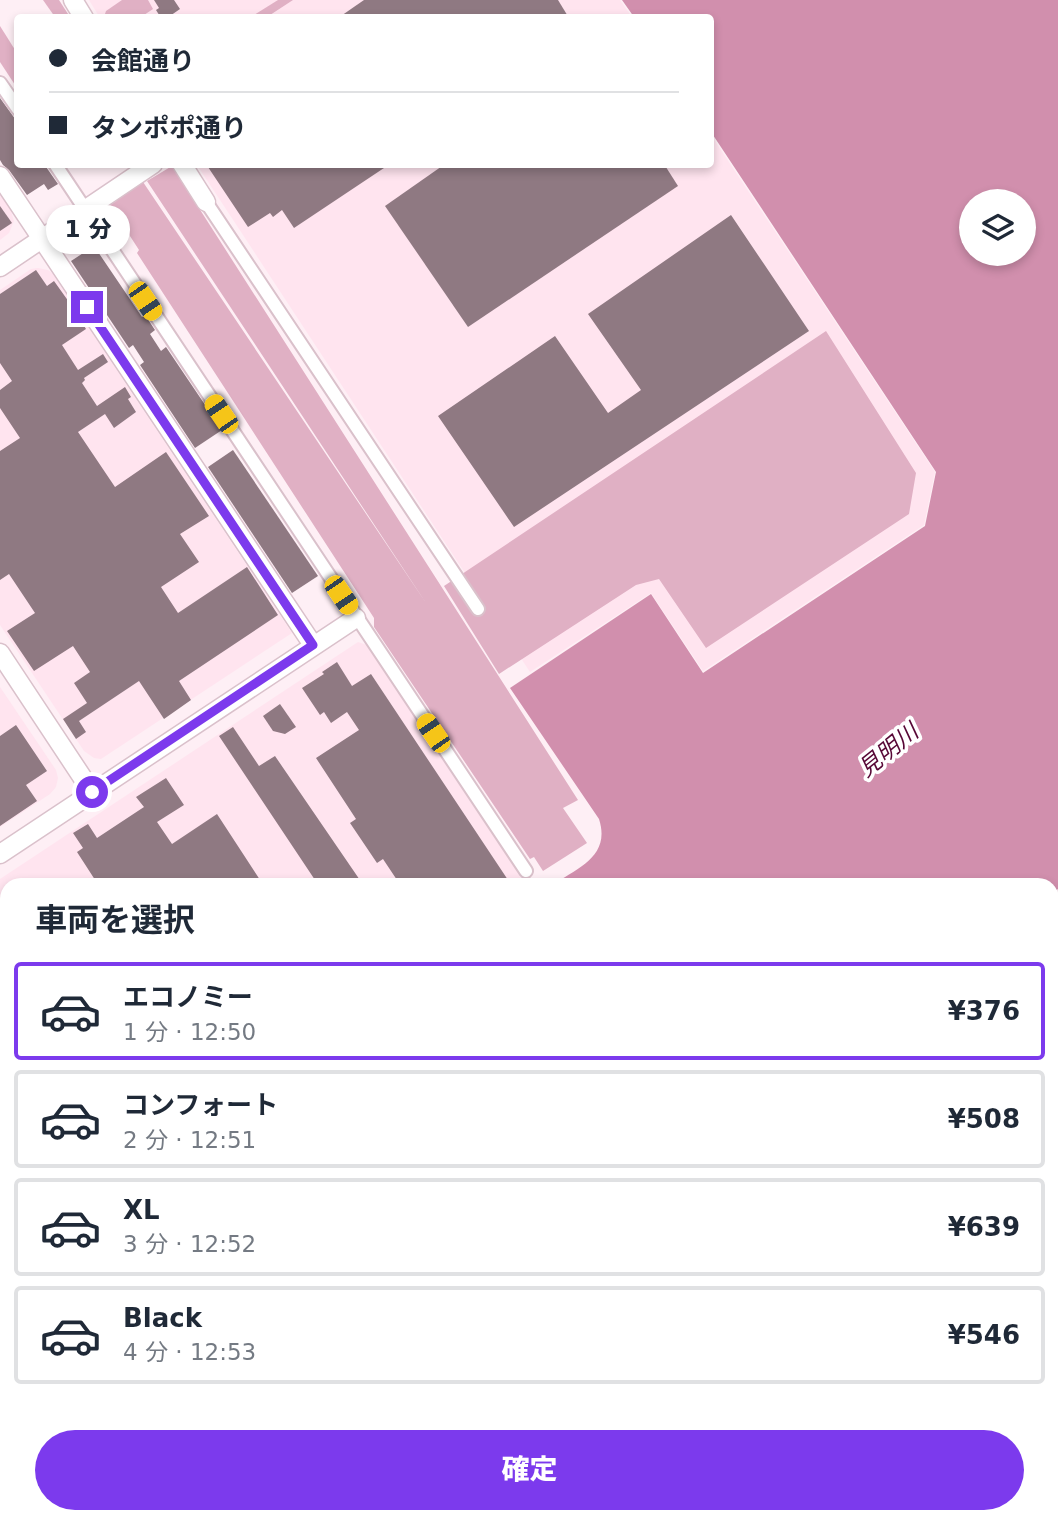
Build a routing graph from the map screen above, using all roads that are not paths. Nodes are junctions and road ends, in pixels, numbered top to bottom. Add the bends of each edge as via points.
1 (0, 83) edge
2 (14, 103) edge
3 (58, 168) edge
4 (147, 168) edge
5 (185, 168) edge
6 (0, 176) edge
7 (206, 202) joint
8 (85, 210) junction
9 (42, 240) junction
10 (0, 267) edge
11 (478, 609) dead end
12 (356, 618) junction
13 (313, 645) junction
14 (0, 653) edge
15 (92, 792) junction
16 (0, 854) edge
17 (526, 872) dead end

1 - 2 street
3 - 8 street
4 - 8 street
5 - 7 street
6 - 9 street
7 - 11 street
8 - 9 street
8 - 12 street
9 - 10 street
9 - 13 street
12 - 13 street
12 - 17 street
13 - 15 street
14 - 15 street
15 - 16 street

